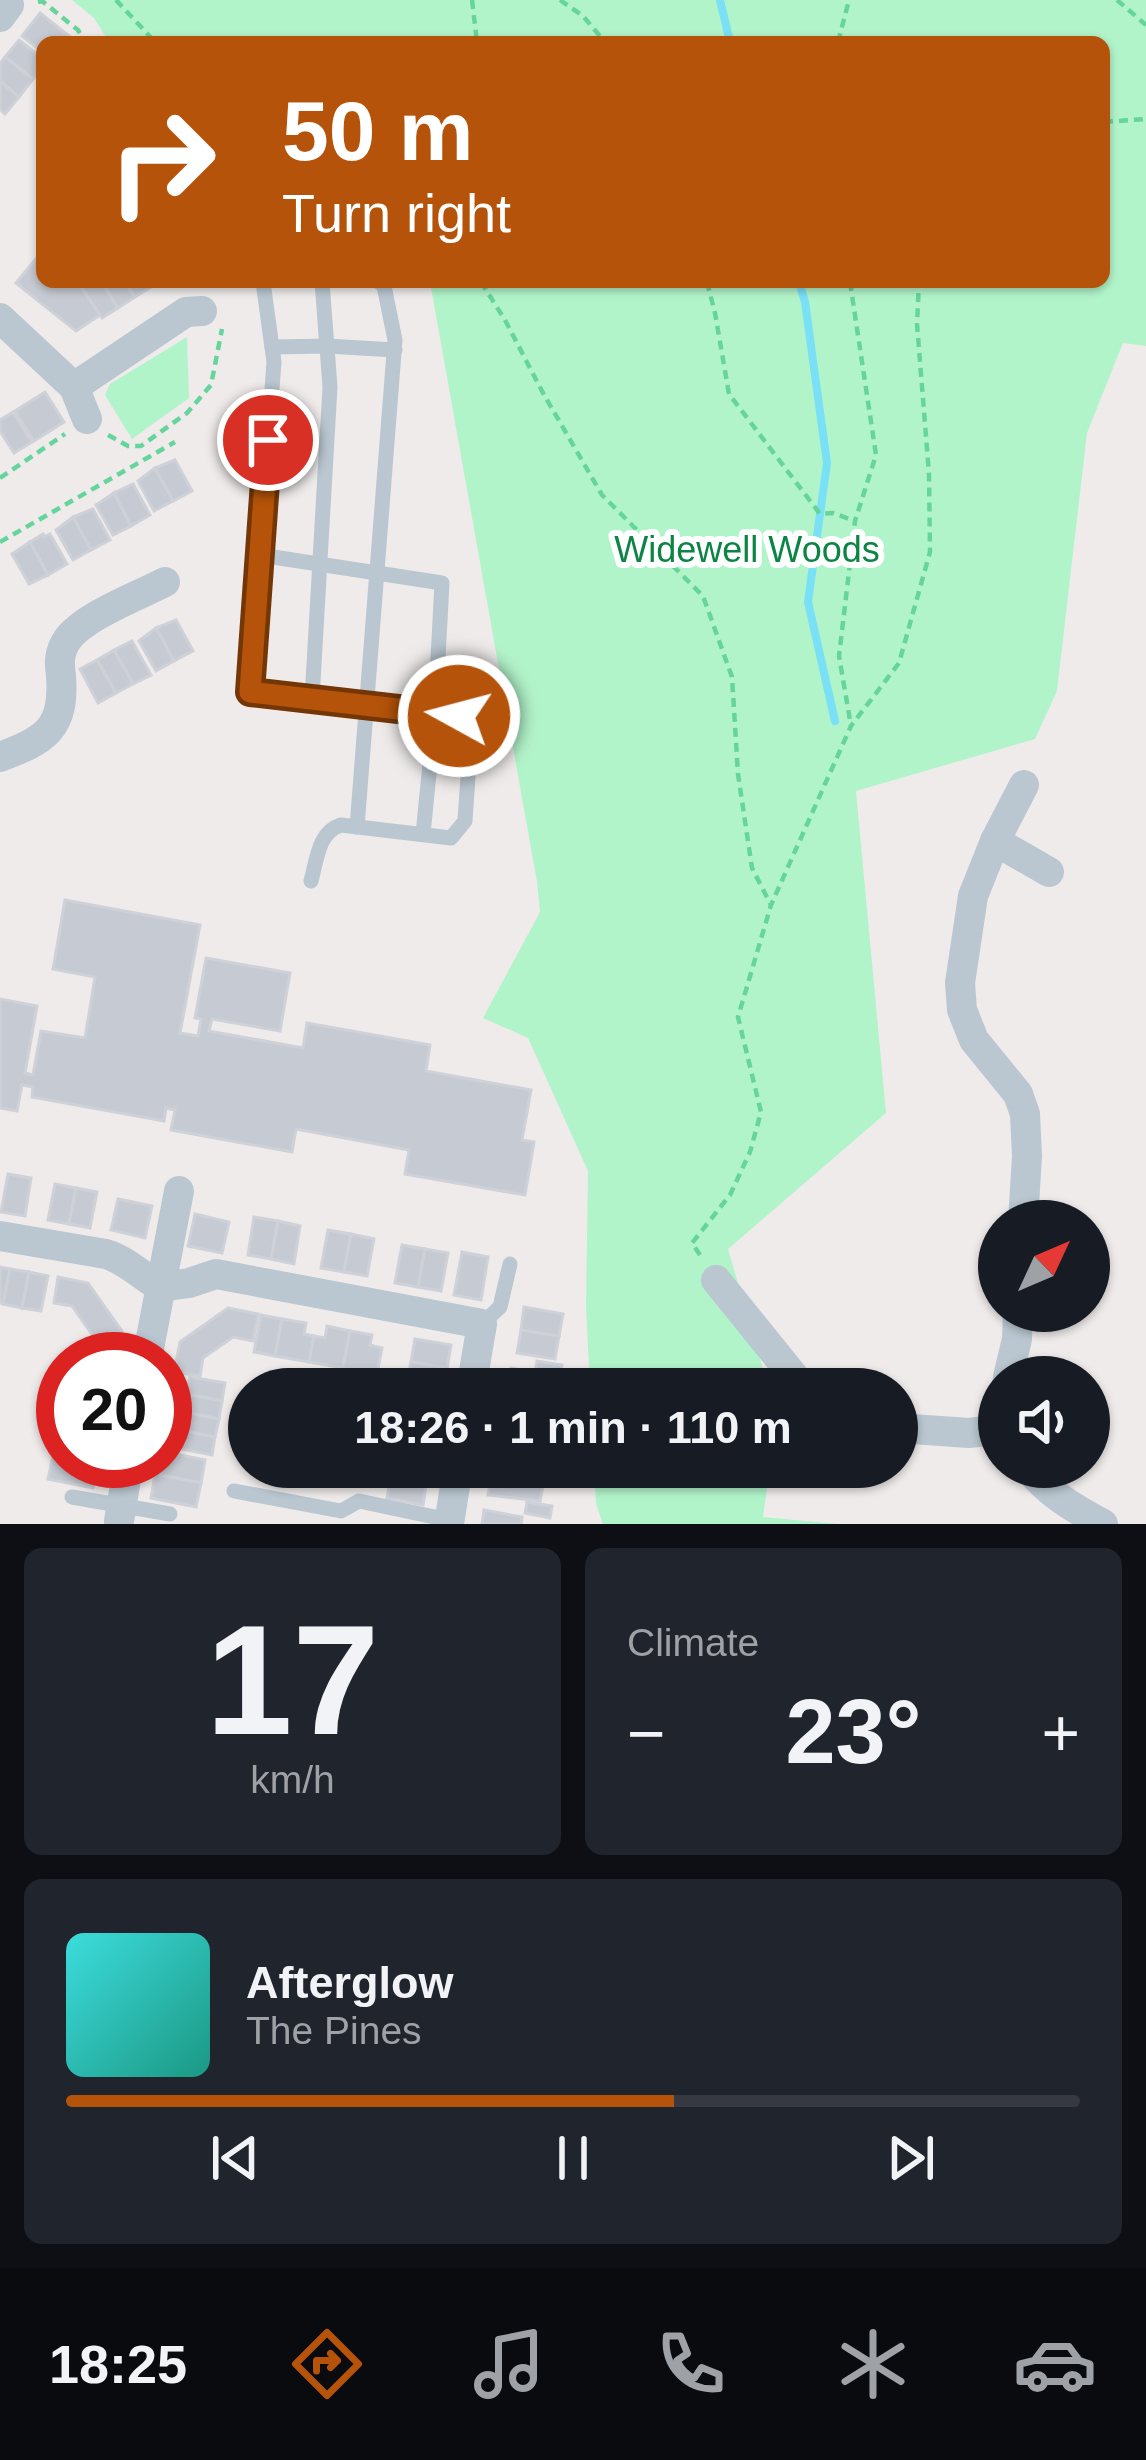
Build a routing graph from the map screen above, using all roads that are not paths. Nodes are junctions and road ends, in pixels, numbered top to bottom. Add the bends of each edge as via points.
1 (264, 288) edge
2 (322, 288) edge
3 (384, 288) edge
4 (213, 313) road end
5 (0, 318) edge
6 (327, 346) junction
7 (272, 347) junction
8 (395, 350) junction
9 (74, 387) junction
10 (87, 419) road end
11 (260, 555) junction
12 (319, 564) junction
13 (380, 571) junction
14 (165, 582) dead end
15 (312, 699) junction
16 (368, 705) junction
17 (435, 714) junction
18 (0, 757) edge
19 (1024, 785) dead end
20 (357, 826) junction
21 (422, 834) junction
22 (995, 841) junction
23 (1048, 872) dead end
24 (311, 881) dead end
25 (179, 1191) dead end
26 (1024, 1200) edge
27 (0, 1236) edge
28 (510, 1264) dead end
29 (716, 1280) road end
30 (160, 1287) junction
31 (482, 1324) junction
32 (152, 1332) edge
33 (475, 1368) edge
34 (787, 1368) edge
35 (918, 1429) edge
36 (978, 1431) edge
37 (124, 1488) edge
38 (455, 1488) edge
39 (1046, 1488) edge
40 (234, 1491) dead end
41 (72, 1497) dead end
42 (120, 1513) junction
43 (170, 1514) dead end
44 (449, 1522) edge
45 (1102, 1524) edge

1 - 7 lane
2 - 6 lane
3 - 8 lane
4 - 9 street via 186,312
5 - 9 street
6 - 7 lane
6 - 8 lane
6 - 12 lane
7 - 11 lane
8 - 13 lane
9 - 10 street
11 - 12 lane
11 - 15 lane via 250,692
12 - 13 lane
12 - 15 lane
13 - 16 lane
13 - 17 lane via 442,583
14 - 18 street via 71,634 60,653 52,727
15 - 16 lane
16 - 17 lane
16 - 20 lane
17 - 21 lane
17 - 21 lane via 459,716 471,732 465,821 451,838
19 - 22 street
20 - 21 lane
20 - 24 lane via 324,836
22 - 23 street
22 - 26 street via 974,896 962,1010 1025,1114
25 - 30 street
27 - 30 street via 121,1258
28 - 31 lane via 500,1307
29 - 34 street
30 - 31 street via 216,1274
30 - 32 street
31 - 33 street
35 - 36 street
37 - 42 street
38 - 44 street
39 - 45 street
40 - 44 lane via 341,1511 358,1501
41 - 42 lane
42 - 43 lane

